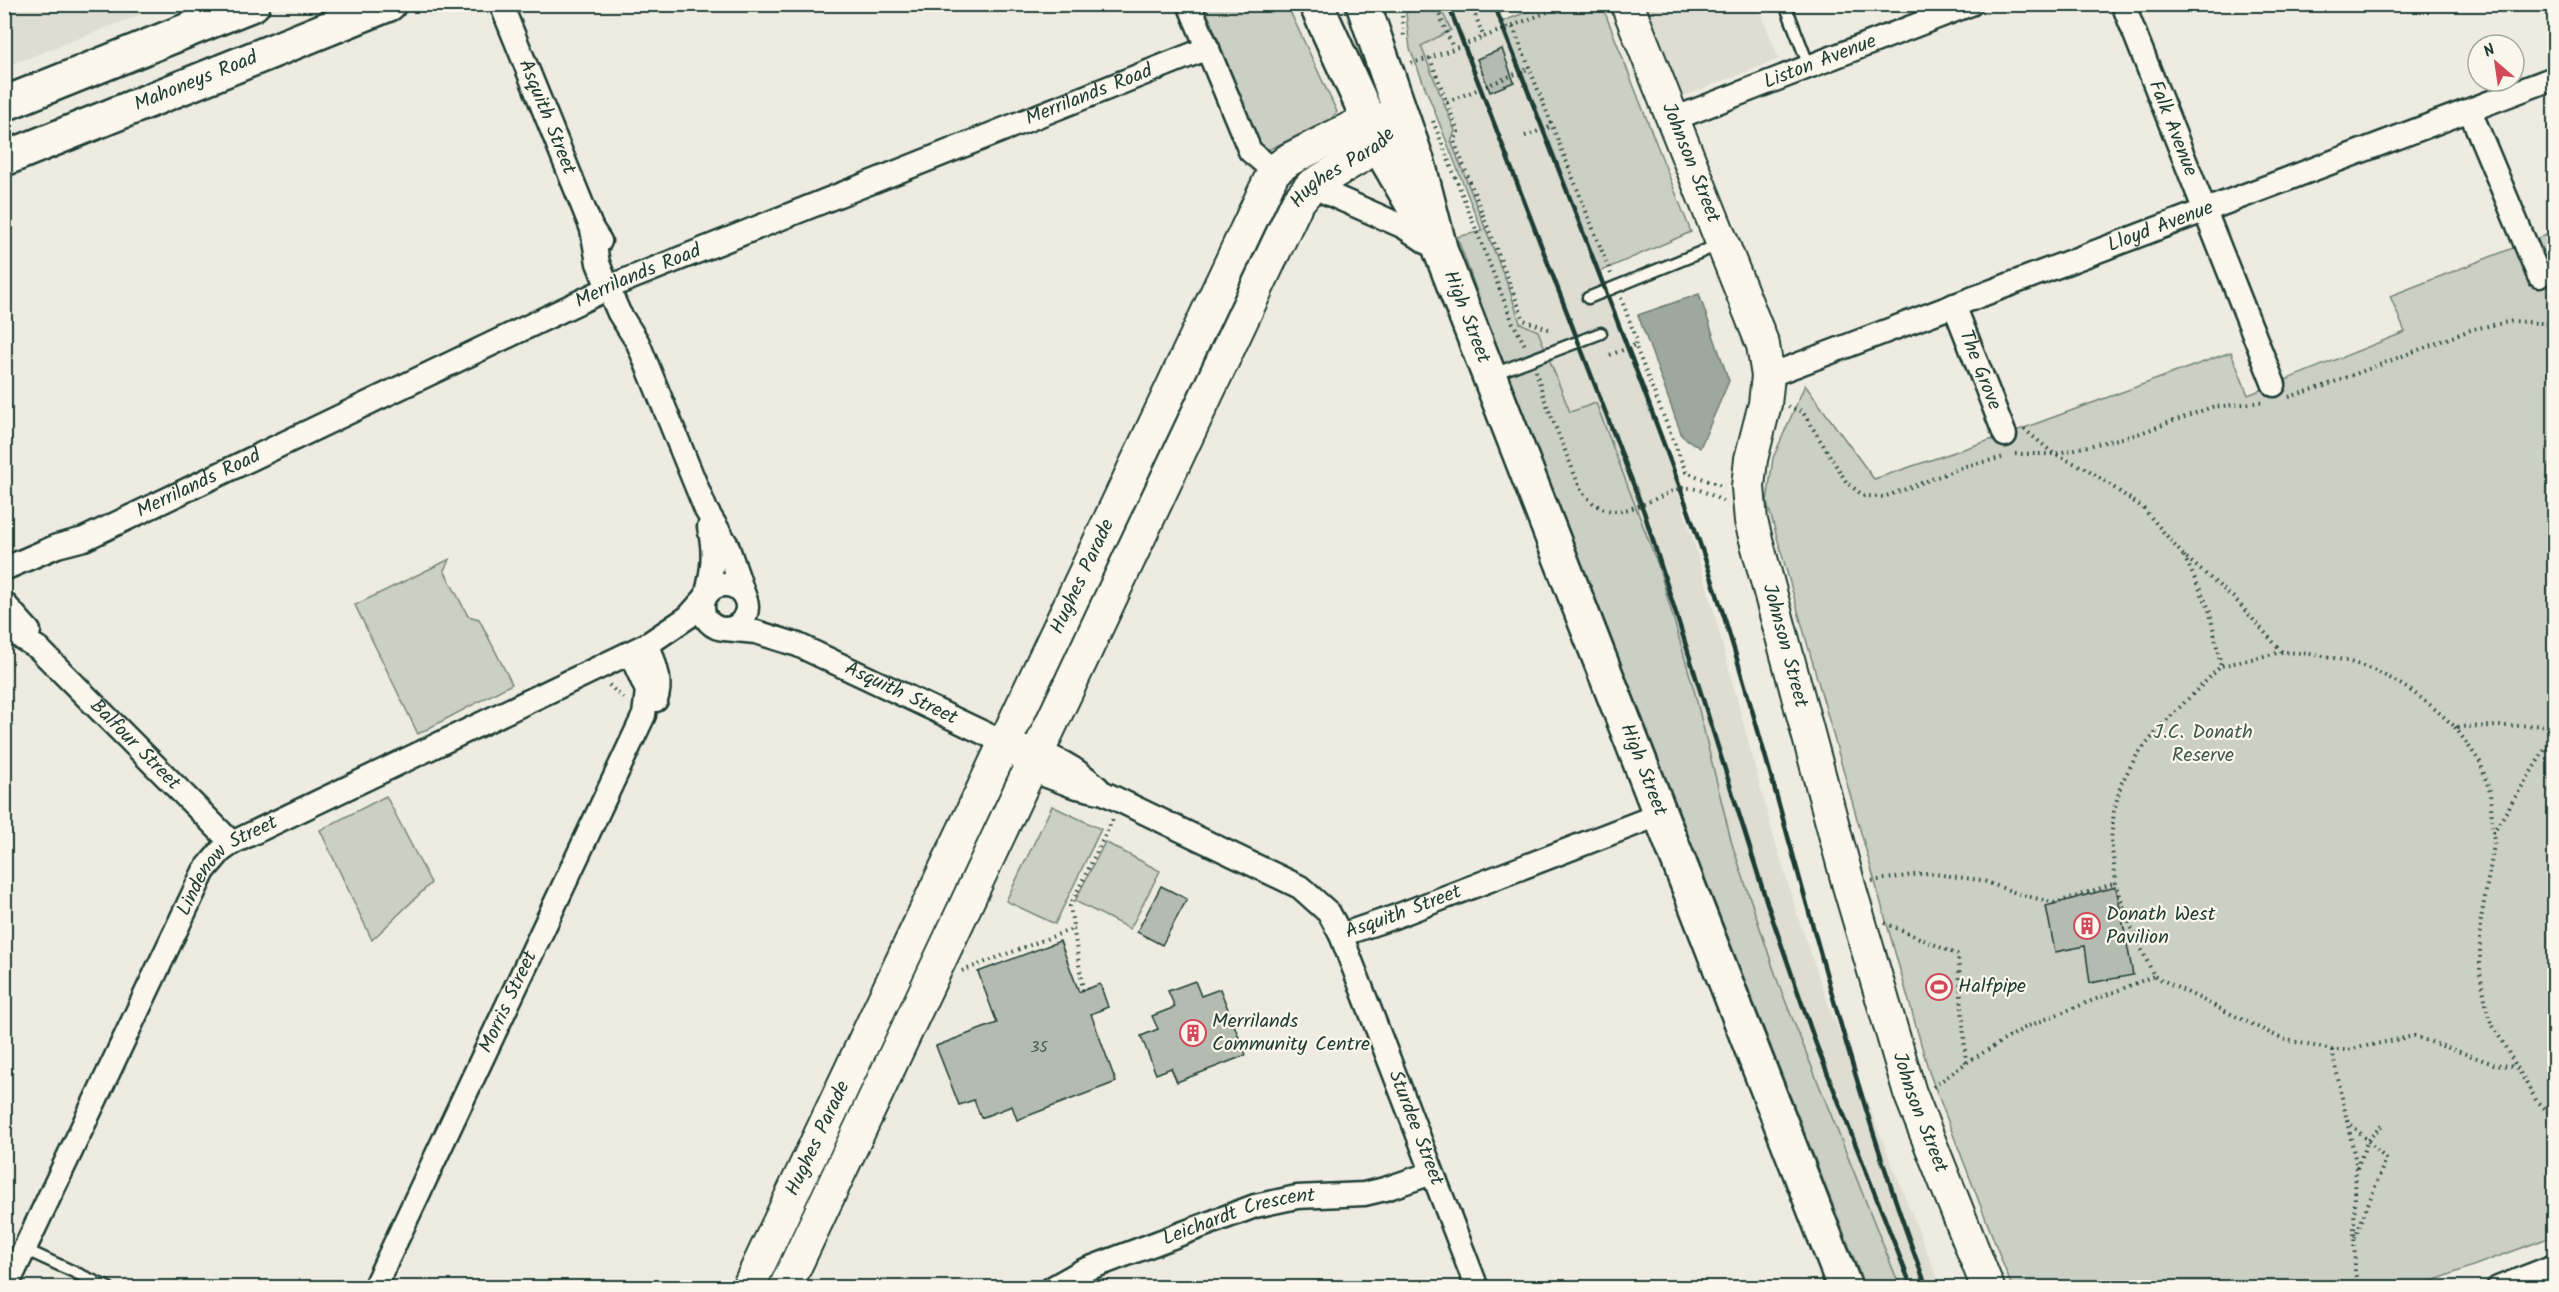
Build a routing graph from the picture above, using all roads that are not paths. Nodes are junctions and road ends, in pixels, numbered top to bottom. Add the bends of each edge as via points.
1 (389, 4) edge
2 (501, 4) edge
3 (1189, 4) edge
4 (1316, 4) edge
5 (1363, 4) edge
6 (1627, 4) edge
7 (1785, 4) edge
8 (1971, 4) edge
9 (2122, 4) edge
10 (252, 5) edge
11 (1208, 48) junction
12 (271, 52) junction
13 (1809, 66) junction
14 (2554, 78) edge
15 (4, 104) edge
16 (2470, 111) junction
17 (1401, 120) junction
18 (1671, 120) junction
19 (1375, 132) junction
20 (4, 159) edge
21 (1274, 171) junction
22 (1311, 186) junction
23 (2204, 212) junction
24 (1721, 244) junction
25 (1238, 249) junction
26 (1440, 252) junction
27 (1269, 262) junction
28 (2539, 276) dead end
29 (615, 285) junction
30 (1588, 298) dead end
31 (1954, 305) junction
32 (1601, 333) dead end
33 (1488, 376) junction
34 (1767, 376) junction
35 (2276, 395) road end
36 (2014, 432) road end
37 (706, 510) junction
38 (84, 539) junction
39 (4, 569) edge
40 (4, 586) edge
41 (706, 596) junction
42 (745, 600) junction
43 (4, 603) edge
44 (4, 622) edge
45 (723, 629) junction
46 (798, 645) junction
47 (38, 648) junction
48 (639, 649) junction
49 (1005, 743) junction
50 (1035, 760) junction
51 (1660, 814) junction
52 (232, 843) junction
53 (1341, 935) junction
54 (888, 989) junction
55 (921, 1004) junction
56 (1432, 1173) junction
57 (24, 1249) junction
58 (2554, 1266) edge
59 (6, 1287) edge
60 (108, 1287) edge
61 (374, 1287) edge
62 (748, 1287) edge
63 (785, 1287) edge
64 (1052, 1287) edge
65 (1477, 1287) edge
66 (1845, 1287) edge
67 (1988, 1287) edge
68 (2498, 1287) edge

1 - 12 main road, Mahoneys Road
2 - 29 street, Asquith Street via 592,229 598,263
3 - 11 street
4 - 19 main road, High Street
5 - 17 main road, High Street
6 - 18 street, Johnson Street
7 - 13 lane
8 - 13 street, Liston Avenue
9 - 23 street, Falk Avenue
10 - 12 main road
10 - 15 main road
11 - 21 street via 1250,151
11 - 29 street, Merrilands Road
12 - 20 main road, Mahoneys Road
13 - 18 street, Liston Avenue
14 - 16 street, Lloyd Avenue
16 - 23 street, Lloyd Avenue
16 - 28 street
17 - 19 street, Hughes Parade
17 - 26 main road, High Street via 1418,164
18 - 24 street, Johnson Street
19 - 21 street, Hughes Parade via 1290,159
19 - 22 street, Hughes Parade
19 - 26 main road, High Street
21 - 25 street, Hughes Parade
22 - 26 street, High Street via 1404,227
22 - 27 street, Hughes Parade via 1297,203
23 - 31 street, Lloyd Avenue
23 - 35 street, Falk Avenue
24 - 30 lane
24 - 34 street, Johnson Street via 1763,345
25 - 27 street
25 - 49 street, Hughes Parade
26 - 33 main road, High Street
27 - 50 street, Hughes Parade
29 - 37 street, Asquith Street via 619,313 638,343
29 - 38 street, Merrilands Road
31 - 34 street, Lloyd Avenue
31 - 36 street, The Grove
32 - 33 lane
33 - 51 main road, High Street
34 - 67 street, Johnson Street via 1765,404 1751,459 1751,521 1910,1094
37 - 41 street, Asquith Street via 714,548
37 - 42 street, Asquith Street via 727,545
38 - 39 street, Merrilands Road
38 - 40 street, Merrilands Road via 65,555
41 - 42 street via 727,585
41 - 45 street via 706,618
41 - 48 street, Lindenow Street via 688,617
42 - 45 street via 746,615 732,628
42 - 46 street, Asquith Street
43 - 47 street, Balfour Street
44 - 47 street, Balfour Street
45 - 46 street, Asquith Street via 756,632
45 - 48 street, Lindenow Street
46 - 49 street, Asquith Street
47 - 52 street, Balfour Street
48 - 52 street, Lindenow Street
48 - 61 street, Morris Street via 647,691
49 - 50 street, Asquith Street
49 - 54 street, Hughes Parade
50 - 53 street, Asquith Street via 1083,774 1113,797 1300,887 1329,913
50 - 55 street, Hughes Parade
51 - 53 street, Asquith Street
51 - 66 main road, High Street
52 - 57 street, Lindenow Street via 204,871
53 - 56 street, Sturdee Street
54 - 55 street
54 - 62 street, Hughes Parade
55 - 63 street, Hughes Parade
56 - 64 street, Leichardt Crescent via 1364,1194 1297,1197 1255,1206 1082,1271
56 - 65 street, Sturdee Street
57 - 59 street, Lindenow Street
57 - 60 lane
58 - 68 street

